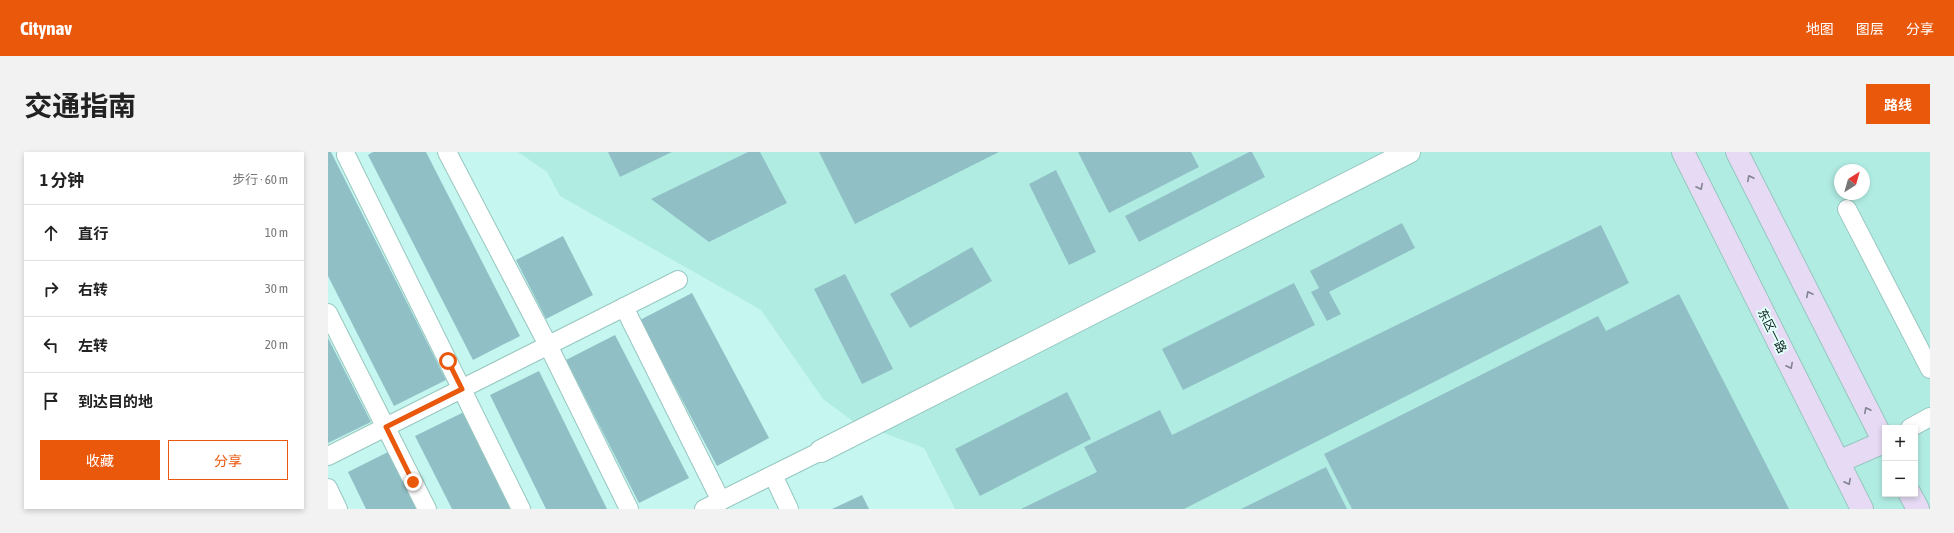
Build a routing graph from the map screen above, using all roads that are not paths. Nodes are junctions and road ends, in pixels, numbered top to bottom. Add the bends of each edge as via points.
1 (447, 152) edge
2 (1409, 152) edge
3 (1683, 152) edge
4 (1737, 152) edge
5 (346, 155) dead end
6 (1847, 209) dead end
7 (678, 280) dead end
8 (624, 308) junction
9 (328, 313) edge
10 (548, 345) junction
11 (1930, 369) edge
12 (462, 389) junction
13 (1930, 417) edge
14 (1915, 425) edge
15 (386, 427) junction
16 (1882, 437) edge
17 (1882, 444) edge
18 (821, 451) joint
19 (328, 456) edge
20 (1838, 462) junction
21 (773, 475) junction
22 (328, 488) edge
23 (1912, 497) edge
24 (721, 501) junction
25 (338, 509) edge
26 (427, 509) edge
27 (521, 509) edge
28 (630, 509) edge
29 (704, 509) edge
30 (789, 509) edge
31 (1862, 509) edge
32 (1918, 509) edge

1 - 10 street
2 - 18 street
3 -> 20 main road, 东区一路
16 -> 4 main road
5 - 12 street
6 - 11 street
7 - 8 street
8 - 10 street
8 - 24 street
9 - 15 street
10 - 12 street
10 - 28 street
12 - 15 street
12 - 27 street
13 - 14 street
15 - 19 street
15 - 26 street
17 - 20 main road
18 - 21 street
20 -> 31 main road, 东区一路
21 - 24 street
21 - 30 street
22 - 25 street
23 - 32 main road
24 - 29 street

